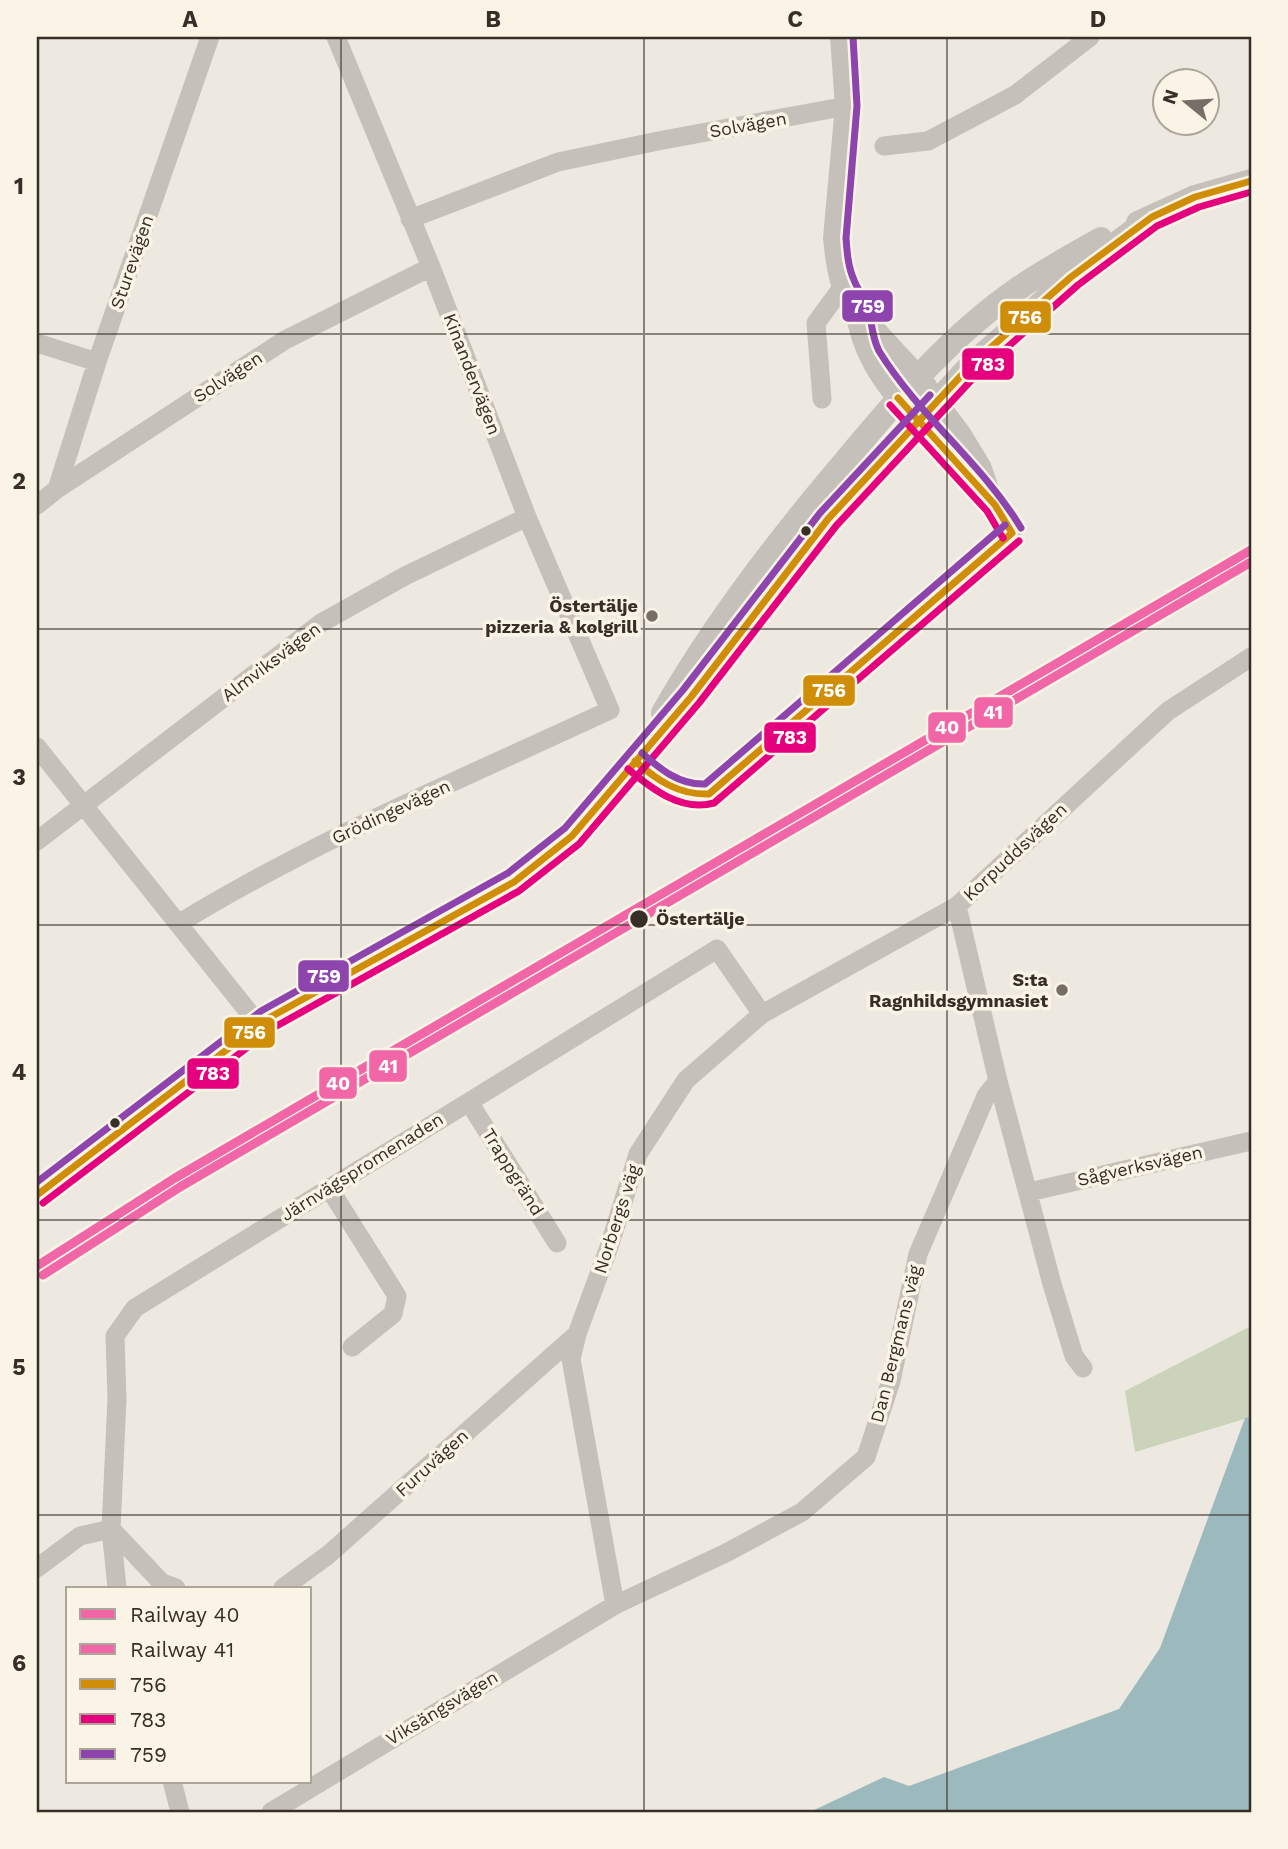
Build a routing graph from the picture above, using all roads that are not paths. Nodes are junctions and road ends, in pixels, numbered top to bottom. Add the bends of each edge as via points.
1 (210, 37) edge
2 (337, 37) edge
3 (842, 37) edge
4 (1090, 37) edge
5 (847, 106) junction
6 (884, 146) dead end
7 (1251, 180) edge
8 (1152, 217) junction
9 (410, 219) junction
10 (431, 268) junction
11 (844, 285) junction
12 (857, 308) junction
13 (37, 343) edge
14 (97, 362) junction
15 (917, 377) junction
16 (898, 398) junction
17 (821, 399) dead end
18 (938, 402) junction
19 (918, 422) junction
20 (57, 489) junction
21 (37, 505) edge
22 (995, 505) junction
23 (527, 517) junction
24 (1012, 533) dead end
25 (1251, 657) edge
26 (610, 710) joint
27 (37, 747) edge
28 (635, 761) junction
29 (83, 806) junction
30 (38, 839) edge
31 (957, 906) junction
32 (178, 924) junction
33 (762, 1014) junction
34 (259, 1025) junction
35 (998, 1081) junction
36 (469, 1102) junction
37 (1251, 1141) edge
38 (329, 1188) junction
39 (1029, 1192) junction
40 (37, 1195) edge
41 (556, 1243) dead end
42 (577, 1334) junction
43 (352, 1347) dead end
44 (1083, 1368) dead end
45 (111, 1529) junction
46 (37, 1569) edge
47 (117, 1587) edge
48 (173, 1587) edge
49 (284, 1587) edge
50 (615, 1605) junction
51 (173, 1783) edge
52 (180, 1812) edge
53 (271, 1812) edge

1 - 14 street, Sturevägen
2 - 9 street, Kinandervägen
3 - 5 street
4 - 6 street via 1015,95 928,141
5 - 9 street, Solvägen via 558,162
5 - 11 street via 835,239
7 - 8 street via 1195,197
8 - 15 street via 1104,238 1018,288
8 - 18 street via 1028,314
9 - 10 street, Kinandervägen
10 - 20 street, Solvägen via 285,340
10 - 23 street, Kinandervägen
11 - 12 street
11 - 17 street via 816,323
12 - 15 street
12 - 16 street via 865,346
13 - 14 street
14 - 20 street, Sturevägen
15 - 16 street
15 - 18 street
16 - 19 street
16 - 28 street via 777,543 683,678
18 - 19 street
18 - 22 street via 982,467
19 - 22 street
19 - 28 street via 828,519 691,697
20 - 21 street, Solvägen
22 - 24 street
23 - 26 street, Kinandervägen
23 - 29 street, Almviksvägen via 321,623
25 - 31 street, Korpuddsvägen via 1168,711
26 - 32 street, Grödingevägen via 332,839
27 - 29 street
28 - 34 street via 572,836 514,882
29 - 30 street, Almviksvägen
29 - 32 street
31 - 33 street, Norbergs väg
31 - 35 street, Korpuddsvägen
32 - 34 street
33 - 36 street, Järnvägspromenaden via 717,949
33 - 42 street, Norbergs väg via 686,1080 638,1154
34 - 40 street
35 - 39 street, Korpuddsvägen
35 - 50 street, Dan Bergmans väg via 986,1096 918,1254 891,1381 866,1457 802,1512
36 - 38 street, Järnvägspromenaden
36 - 41 street, Trappgränd
37 - 39 street, Sågverksvägen
38 - 43 street via 397,1296 393,1314
38 - 45 street, Järnvägspromenaden via 135,1308 116,1336
39 - 44 street, Korpuddsvägen via 1068,1338
42 - 49 street, Furuvägen via 328,1555
42 - 50 street, Norbergs väg via 571,1359
45 - 46 street via 80,1536
45 - 47 street, Järnvägspromenaden
45 - 48 street via 162,1583
50 - 53 street, Viksängsvägen
51 - 52 street

